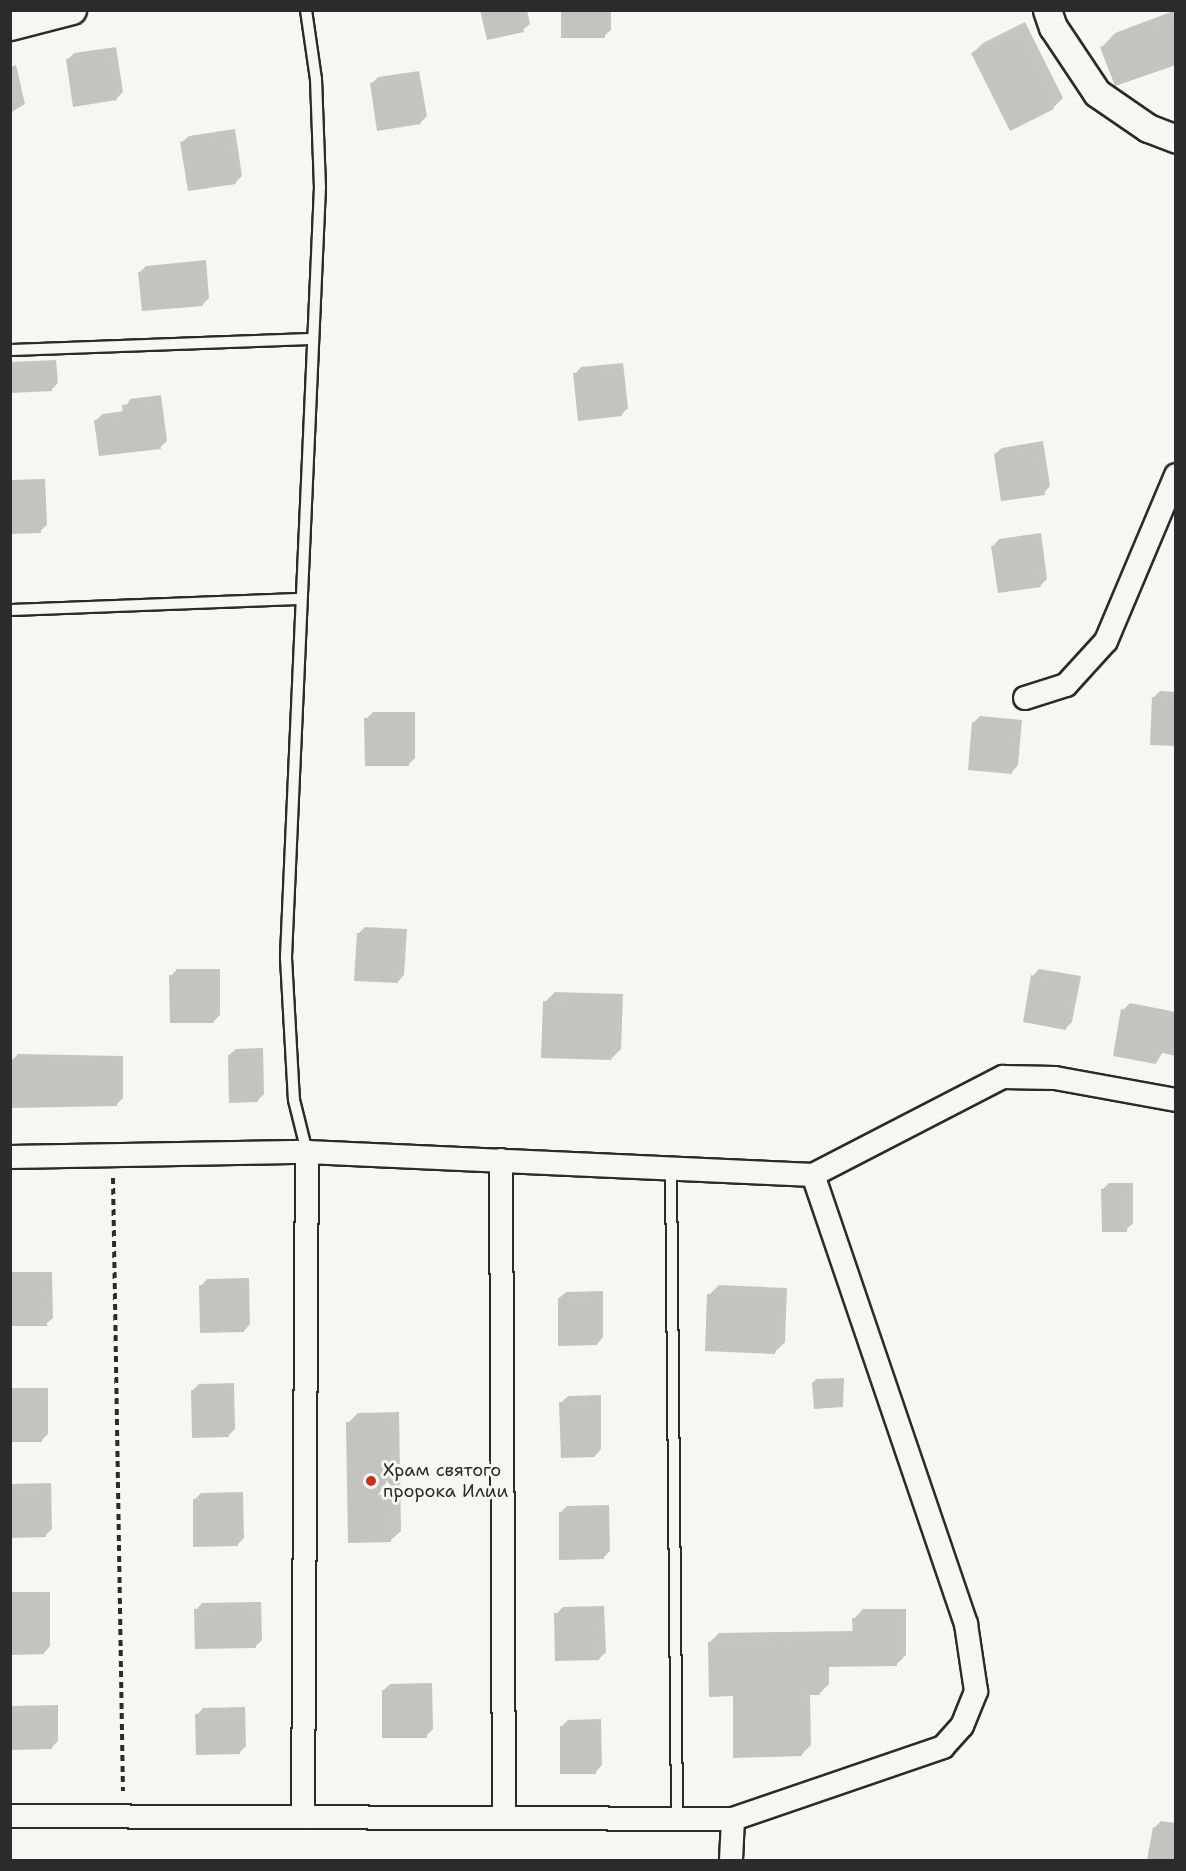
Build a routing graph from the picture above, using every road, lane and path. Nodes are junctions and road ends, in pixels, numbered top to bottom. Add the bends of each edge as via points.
1 (72, 10) edge
2 (306, 10) edge
3 (1047, 10) edge
4 (10, 26) edge
5 (1176, 139) edge
6 (312, 339) junction
7 (10, 350) edge
8 (1176, 475) edge
9 (299, 599) junction
10 (10, 610) edge
11 (1025, 698) dead end
12 (1176, 1100) edge
13 (308, 1152) junction
14 (113, 1155) junction
15 (10, 1157) edge
16 (501, 1160) junction
17 (671, 1168) junction
18 (813, 1174) junction
19 (10, 1816) edge
20 (123, 1816) junction
21 (303, 1817) junction
22 (504, 1818) junction
23 (676, 1818) junction
24 (733, 1819) junction
25 (731, 1860) edge

1 - 4 street
2 - 6 lane via 320,134
3 - 5 street via 1053,27 1097,93 1148,128
6 - 7 lane
6 - 9 lane
8 - 11 street via 1106,641 1066,685
9 - 10 lane
9 - 13 lane via 286,958 294,1100
12 - 18 street via 1054,1078 1003,1077
13 - 14 street
13 - 16 street
13 - 21 street
14 - 15 street
14 - 20 path
16 - 17 street
16 - 22 street
17 - 18 street
17 - 23 lane
18 - 24 street via 966,1624 976,1691 962,1726 943,1748
19 - 20 street
20 - 21 street
21 - 22 street
22 - 23 street
23 - 24 street
24 - 25 street

